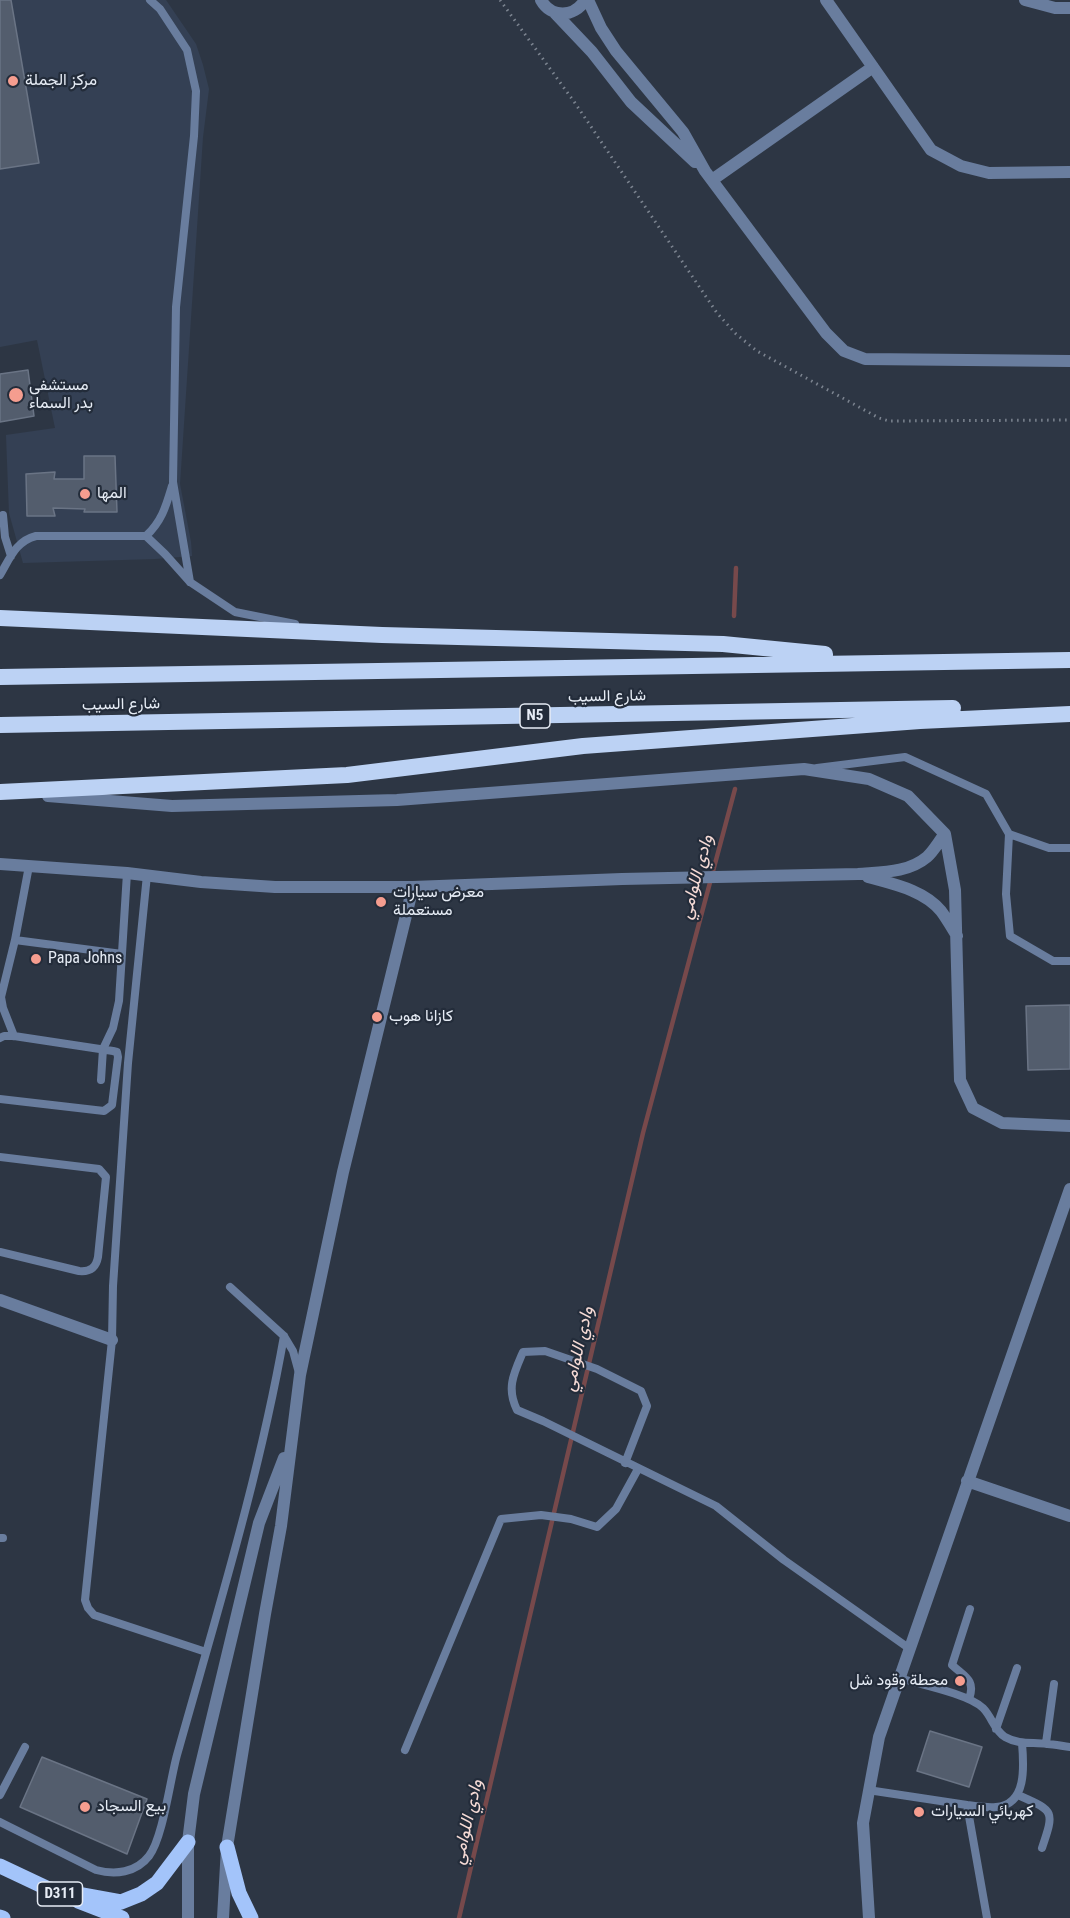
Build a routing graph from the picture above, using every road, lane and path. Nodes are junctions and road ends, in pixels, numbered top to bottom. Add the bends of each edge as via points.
1 (150, 0) edge
2 (500, 0) edge
3 (541, 0) edge
4 (586, 0) edge
5 (826, 0) edge
6 (1025, 0) edge
7 (1070, 8) edge
8 (555, 13) junction
9 (873, 67) junction
10 (1070, 172) edge
11 (709, 176) junction
12 (1070, 361) edge
13 (1070, 420) edge
14 (173, 482) junction
15 (0, 519) edge
16 (146, 536) junction
17 (0, 547) edge
18 (11, 556) junction
19 (0, 575) edge
20 (190, 582) junction
21 (0, 618) edge
22 (382, 635) junction
23 (1070, 660) edge
24 (909, 662) junction
25 (0, 676) edge
26 (1070, 706) edge
27 (1070, 714) edge
28 (0, 724) edge
29 (804, 769) junction
30 (1, 792) edge
31 (945, 834) junction
32 (1009, 834) junction
33 (1070, 848) edge
34 (0, 864) edge
35 (29, 866) junction
36 (127, 873) junction
37 (858, 874) junction
38 (147, 875) junction
39 (413, 887) junction
40 (957, 937) junction
41 (15, 940) junction
42 (122, 954) junction
43 (1070, 961) edge
44 (14, 1036) junction
45 (0, 1038) edge
46 (103, 1049) junction
47 (100, 1080) dead end
48 (0, 1099) edge
49 (1070, 1126) edge
50 (0, 1157) edge
51 (1070, 1189) edge
52 (0, 1252) edge
53 (230, 1287) dead end
54 (0, 1300) edge
55 (284, 1336) junction
56 (112, 1340) junction
57 (300, 1375) junction
58 (291, 1440) junction
59 (625, 1462) junction
60 (638, 1469) junction
61 (967, 1482) junction
62 (1070, 1516) edge
63 (970, 1609) dead end
64 (910, 1649) junction
65 (206, 1652) junction
66 (1017, 1668) dead end
67 (899, 1678) junction
68 (1054, 1684) dead end
69 (969, 1699) junction
70 (996, 1729) junction
71 (1022, 1743) junction
72 (1046, 1743) junction
73 (25, 1747) dead end
74 (1070, 1747) edge
75 (405, 1750) dead end
76 (868, 1790) junction
77 (1018, 1795) junction
78 (0, 1796) edge
79 (967, 1805) junction
80 (0, 1822) edge
81 (188, 1842) junction
82 (227, 1847) junction
83 (1042, 1848) dead end
84 (0, 1866) edge
85 (44, 1888) junction
86 (122, 1918) edge
87 (188, 1918) edge
88 (223, 1918) edge
89 (251, 1918) edge
90 (869, 1918) edge
91 (987, 1918) edge

1 - 14 lane via 187,50 196,91 176,307
2 - 13 path via 717,313 757,351 889,421
3 - 8 street
4 - 8 street via 570,12
4 - 11 street via 616,51 683,132
5 - 9 street
6 - 7 street
8 - 11 street via 631,102
9 - 10 street via 931,150 951,161 989,172
9 - 11 street
11 - 12 street via 826,333 844,351 865,359
14 - 16 lane via 164,514
14 - 20 lane
15 - 18 lane via 3,515
16 - 18 lane via 36,536 22,542
16 - 20 lane
17 - 18 lane
18 - 19 lane
20 - 22 lane via 234,612 304,626
21 - 22 highway
22 - 24 highway via 723,644
23 - 24 highway, شارع السيب
24 - 25 highway, شارع السيب
26 - 28 highway, شارع السيب / N5
27 - 30 highway via 583,746 347,775
29 - 30 street via 397,800 172,806
29 - 31 street via 869,779 908,796
29 - 32 lane via 905,757 986,794
31 - 37 street via 915,866
31 - 40 street via 955,890
32 - 33 lane via 1049,849
32 - 43 lane via 1006,894 1010,936 1053,961
34 - 35 street
35 - 36 street
35 - 41 lane
36 - 38 street
36 - 42 lane
37 - 39 street
37 - 40 street via 921,895 940,909
38 - 39 street via 275,887
38 - 56 lane via 128,1075
39 - 57 street via 343,1172
40 - 49 street via 960,1080 973,1108 1002,1123
41 - 42 lane
41 - 44 lane via 1,997
42 - 46 lane via 119,1001
44 - 45 lane
44 - 46 lane
46 - 47 lane
46 - 48 lane via 118,1055 109,1109
50 - 52 lane via 99,1169 106,1177 97,1263 93,1269 80,1271
51 - 61 street
53 - 55 lane
54 - 56 street
55 - 57 lane via 293,1350
55 - 65 lane via 272,1402
56 - 65 lane via 85,1600 94,1615
57 - 58 street
58 - 81 street via 259,1523 194,1794
58 - 82 street via 281,1527
59 - 59 lane via 517,1410 511,1398 512,1378 522,1352 545,1351 641,1390 647,1406
59 - 60 lane
60 - 64 lane via 716,1506 784,1560
60 - 75 lane via 616,1509 597,1527 571,1518 542,1515 501,1519
61 - 62 street
61 - 64 street
63 - 69 lane via 952,1665 969,1680
64 - 67 street
65 - 80 lane via 156,1845 137,1867 110,1874 96,1870
66 - 70 lane
67 - 69 lane
67 - 76 street via 879,1737
68 - 72 lane
69 - 70 lane via 982,1706
70 - 71 lane
71 - 72 lane
71 - 77 lane via 1023,1775
72 - 74 lane
73 - 78 lane
76 - 79 lane
76 - 90 street via 863,1823
77 - 79 lane via 1014,1801 995,1808
77 - 83 lane via 1048,1812 1052,1821
79 - 91 lane
81 - 85 main road via 157,1883 122,1902
81 - 87 street
82 - 88 street
82 - 89 main road via 239,1893
84 - 85 main road, D311
85 - 86 main road, D311

